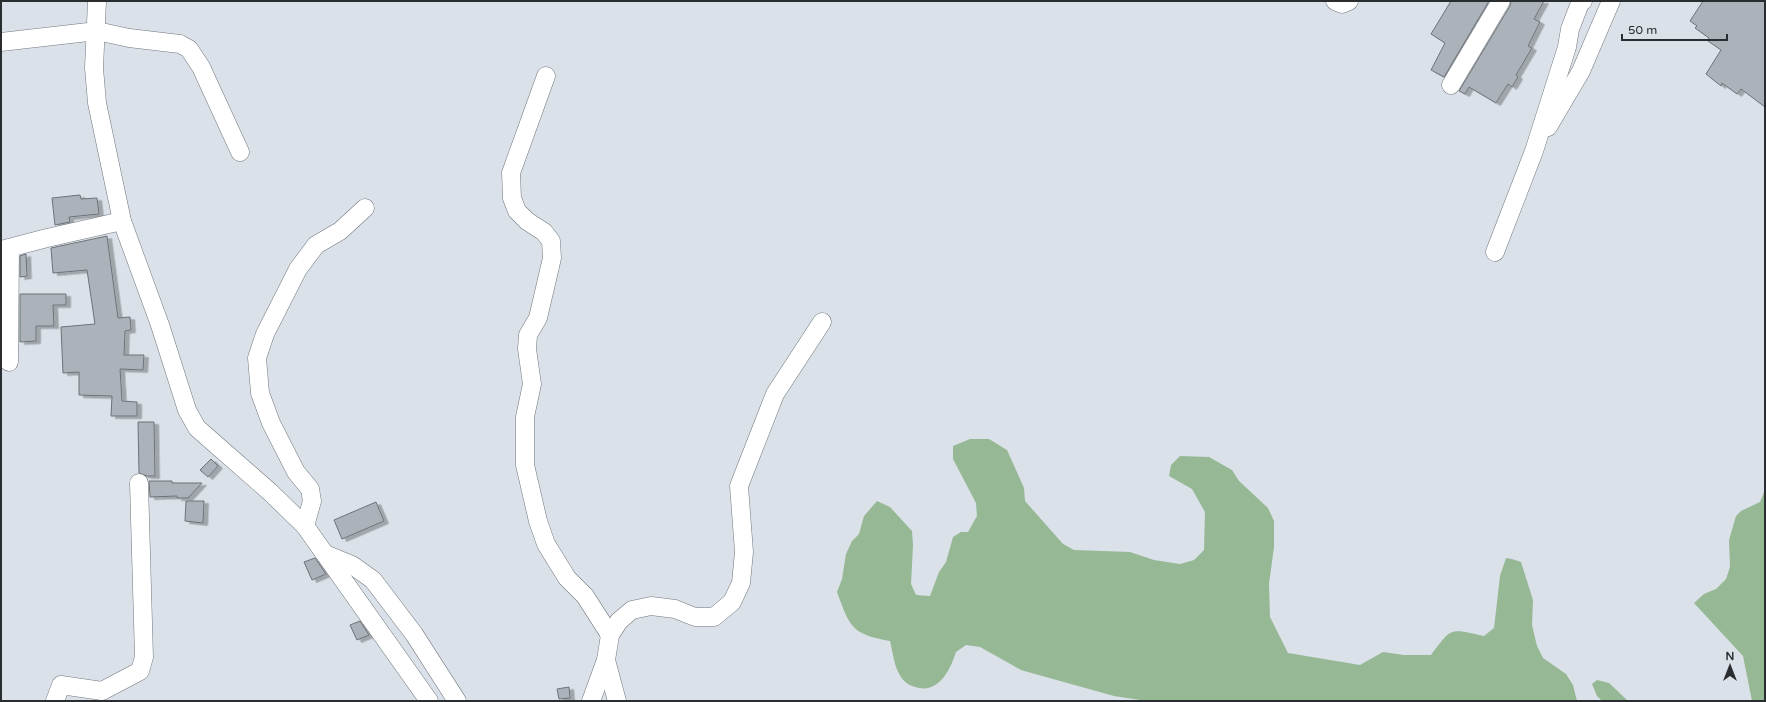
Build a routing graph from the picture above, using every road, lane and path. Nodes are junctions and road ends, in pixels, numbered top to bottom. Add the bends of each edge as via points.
1 (97, 1) edge
2 (1335, 1) edge
3 (1349, 1) edge
4 (1501, 1) edge
5 (1583, 1) edge
6 (1611, 1) edge
7 (96, 31) junction
8 (1, 42) edge
9 (546, 76) dead end
10 (1451, 85) dead end
11 (1534, 151) junction
12 (240, 152) dead end
13 (365, 208) dead end
14 (122, 221) junction
15 (5, 249) edge
16 (1495, 252) dead end
17 (822, 322) dead end
18 (8, 362) dead end
19 (139, 483) dead end
20 (305, 526) junction
21 (324, 553) junction
22 (610, 635) junction
23 (606, 660) junction
24 (55, 701) edge
25 (429, 701) edge
26 (457, 701) edge
27 (591, 701) edge
28 (617, 701) edge

1 - 7 street
2 - 3 street via 1342,4
4 - 10 street
5 - 11 street via 1570,29 1567,47
6 - 11 street via 1581,71
7 - 8 street
7 - 12 street via 180,44 189,49 201,67
7 - 14 street via 96,103
9 - 22 street via 512,173 512,198 517,211 526,221 544,232 551,241 552,258 538,318 528,335 527,349 532,384 525,417 525,465 546,544 567,578 585,596
11 - 16 street
13 - 20 street via 340,231 316,245 298,269 265,334 257,358 260,393 270,423 296,472 310,489 312,502
14 - 15 street
14 - 20 street via 160,325 187,410 197,428
15 - 18 street
17 - 22 street via 775,394 739,486 744,552 741,583 732,602 714,617 695,617 676,609 651,606 632,610 619,621
19 - 24 street via 144,657 140,671 102,691 61,685
20 - 21 street
21 - 25 street
21 - 26 street via 352,566 373,580 414,634
22 - 23 street
23 - 27 street
23 - 28 street

